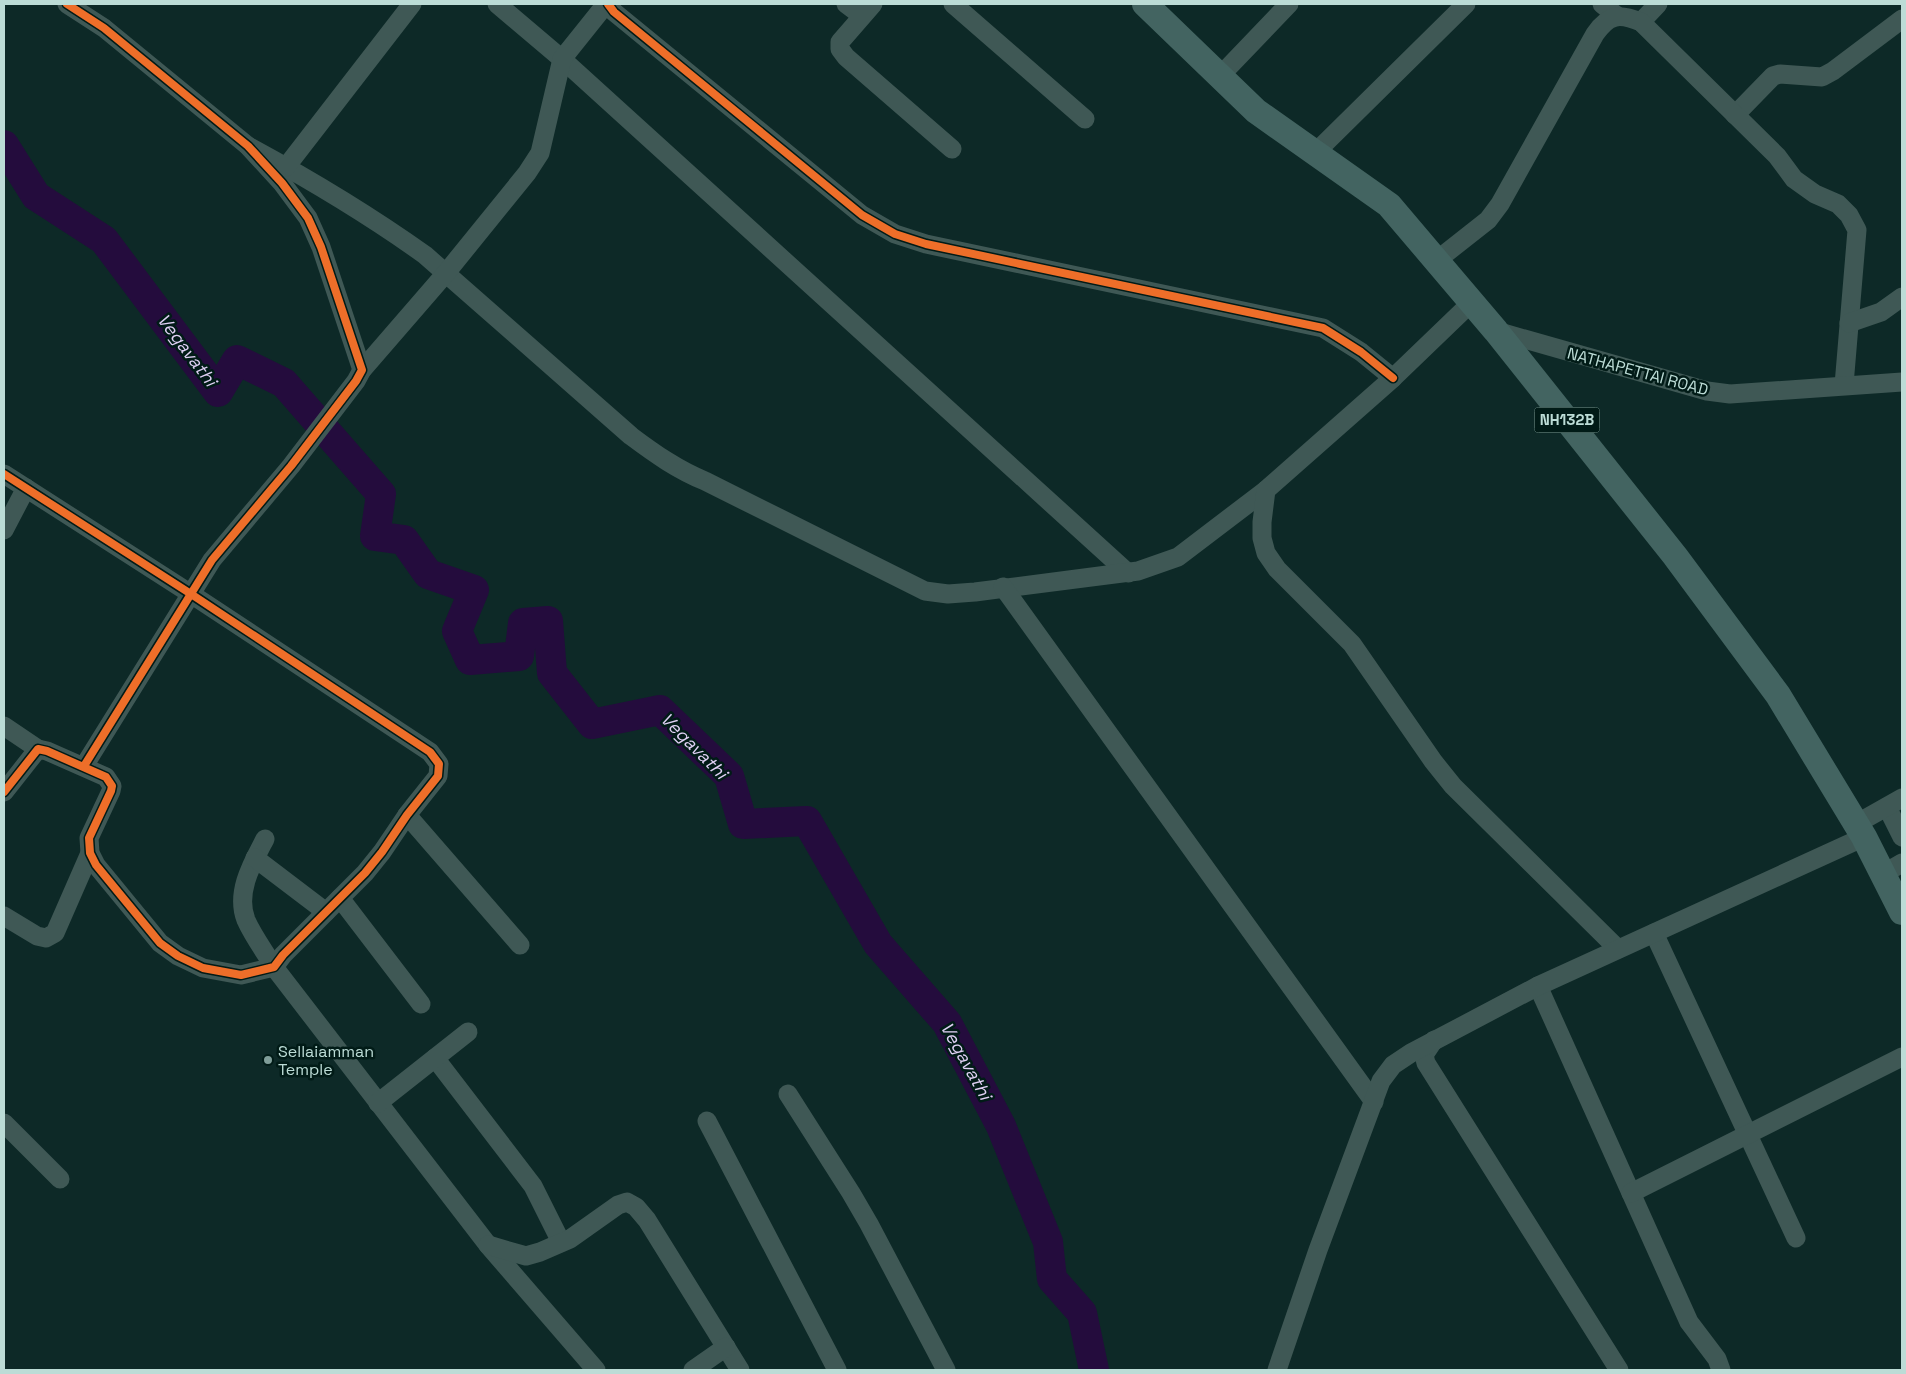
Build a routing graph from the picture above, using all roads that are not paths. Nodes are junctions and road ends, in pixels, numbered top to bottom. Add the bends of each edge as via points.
1 (67, 4) edge
2 (412, 4) edge
3 (496, 4) edge
4 (607, 4) edge
5 (846, 4) edge
6 (953, 4) edge
7 (1145, 4) edge
8 (1289, 4) edge
9 (1466, 4) edge
10 (1602, 4) edge
11 (1658, 4) edge
12 (867, 10) edge
13 (1617, 16) junction
14 (1902, 19) edge
15 (1641, 22) junction
16 (562, 59) junction
17 (1220, 76) junction
18 (1735, 115) junction
19 (1085, 119) dead end
20 (248, 146) junction
21 (952, 149) dead end
22 (1315, 153) junction
23 (286, 167) junction
24 (1436, 261) junction
25 (446, 273) junction
26 (1902, 298) edge
27 (1472, 302) junction
28 (1848, 328) junction
29 (1496, 331) junction
30 (362, 370) junction
31 (1844, 376) junction
32 (1393, 378) junction
33 (1902, 382) edge
34 (4, 474) edge
35 (26, 488) junction
36 (1266, 490) junction
37 (4, 530) edge
38 (1128, 573) junction
39 (1004, 588) junction
40 (191, 594) junction
41 (4, 726) edge
42 (38, 749) junction
43 (84, 766) junction
44 (4, 792) edge
45 (1895, 802) edge
46 (408, 815) junction
47 (1860, 831) junction
48 (1902, 837) edge
49 (266, 839) dead end
50 (90, 853) junction
51 (255, 858) junction
52 (1893, 869) edge
53 (340, 898) junction
54 (326, 912) junction
55 (1902, 912) edge
56 (4, 916) edge
57 (1654, 933) junction
58 (520, 945) dead end
59 (1618, 950) junction
60 (274, 967) junction
61 (1538, 986) junction
62 (421, 1004) dead end
63 (468, 1032) dead end
64 (1434, 1040) junction
65 (1902, 1057) edge
66 (434, 1058) junction
67 (788, 1094) dead end
68 (1374, 1102) junction
69 (378, 1103) junction
70 (707, 1121) dead end
71 (4, 1123) edge
72 (1748, 1134) junction
73 (60, 1179) dead end
74 (1631, 1193) junction
75 (1796, 1238) dead end
76 (561, 1242) junction
77 (488, 1245) junction
78 (726, 1347) junction
79 (596, 1370) edge
80 (693, 1370) edge
81 (740, 1370) edge
82 (837, 1370) edge
83 (946, 1370) edge
84 (1278, 1370) edge
85 (1619, 1370) edge
86 (1721, 1370) edge

1 - 20 street via 104,28
2 - 23 street
3 - 16 street
4 - 16 street
4 - 32 street via 862,215 894,234 926,244 1323,328 1361,352
5 - 12 street
6 - 19 street
7 - 17 highway, NH132B
8 - 17 street
9 - 22 street
10 - 13 street
11 - 15 street
12 - 21 street via 840,42 840,49
13 - 15 street
13 - 24 street via 1604,22 1595,34 1500,204 1488,220
14 - 18 street via 1822,77 1773,76
15 - 18 street
16 - 25 street via 540,153
16 - 38 street
17 - 22 highway, NH132B via 1256,111
18 - 28 street via 1777,156 1794,179 1815,194 1838,204 1850,215 1856,230
20 - 23 street
20 - 30 street via 308,218 321,247
22 - 24 highway, NH132B via 1389,205
23 - 25 street via 401,238
24 - 27 highway, NH132B
25 - 30 street
25 - 39 street via 631,436 685,473 925,591 948,594
26 - 28 street
27 - 29 highway, NH132B
27 - 32 street
28 - 31 street
29 - 31 street, NATHAPETTAI ROAD via 1707,391 1730,394
29 - 47 highway, NH132B via 1675,556 1778,695
30 - 40 street via 291,466 212,560
31 - 33 street, NATHAPETTAI ROAD
32 - 36 street
34 - 35 street
35 - 37 street
35 - 40 street
36 - 38 street via 1178,557
36 - 59 street via 1262,538 1266,553 1277,569 1352,644 1453,786
38 - 39 street
39 - 68 street
40 - 43 street
40 - 46 street via 430,752 439,764 438,776
41 - 42 street
42 - 43 street
42 - 44 street
43 - 50 street via 106,777 112,786 89,838
45 - 47 street
45 - 48 street
46 - 53 street via 377,859
46 - 58 street
47 - 52 highway, NH132B
47 - 57 street
49 - 51 street
50 - 56 street via 56,934 46,938 37,936
50 - 60 street via 160,943 178,956 203,968 241,975
51 - 54 street
51 - 60 street via 245,885 243,904 246,919
52 - 55 highway, NH132B
53 - 54 street
53 - 62 street
54 - 60 street
57 - 59 street
57 - 72 street
59 - 61 street
60 - 69 street
61 - 64 street
61 - 74 street
63 - 66 street
64 - 68 street via 1393,1065 1382,1080
64 - 85 street via 1424,1056 1426,1064
65 - 72 street
66 - 69 street
66 - 76 street via 533,1186
67 - 83 street via 860,1208
68 - 84 street via 1318,1250
69 - 77 street
70 - 82 street
71 - 73 street
72 - 74 street
72 - 75 street
74 - 86 street via 1689,1322 1717,1359
76 - 77 street via 526,1256
76 - 78 street via 618,1206 627,1202 636,1207 648,1220
77 - 79 street
78 - 80 street
78 - 81 street

